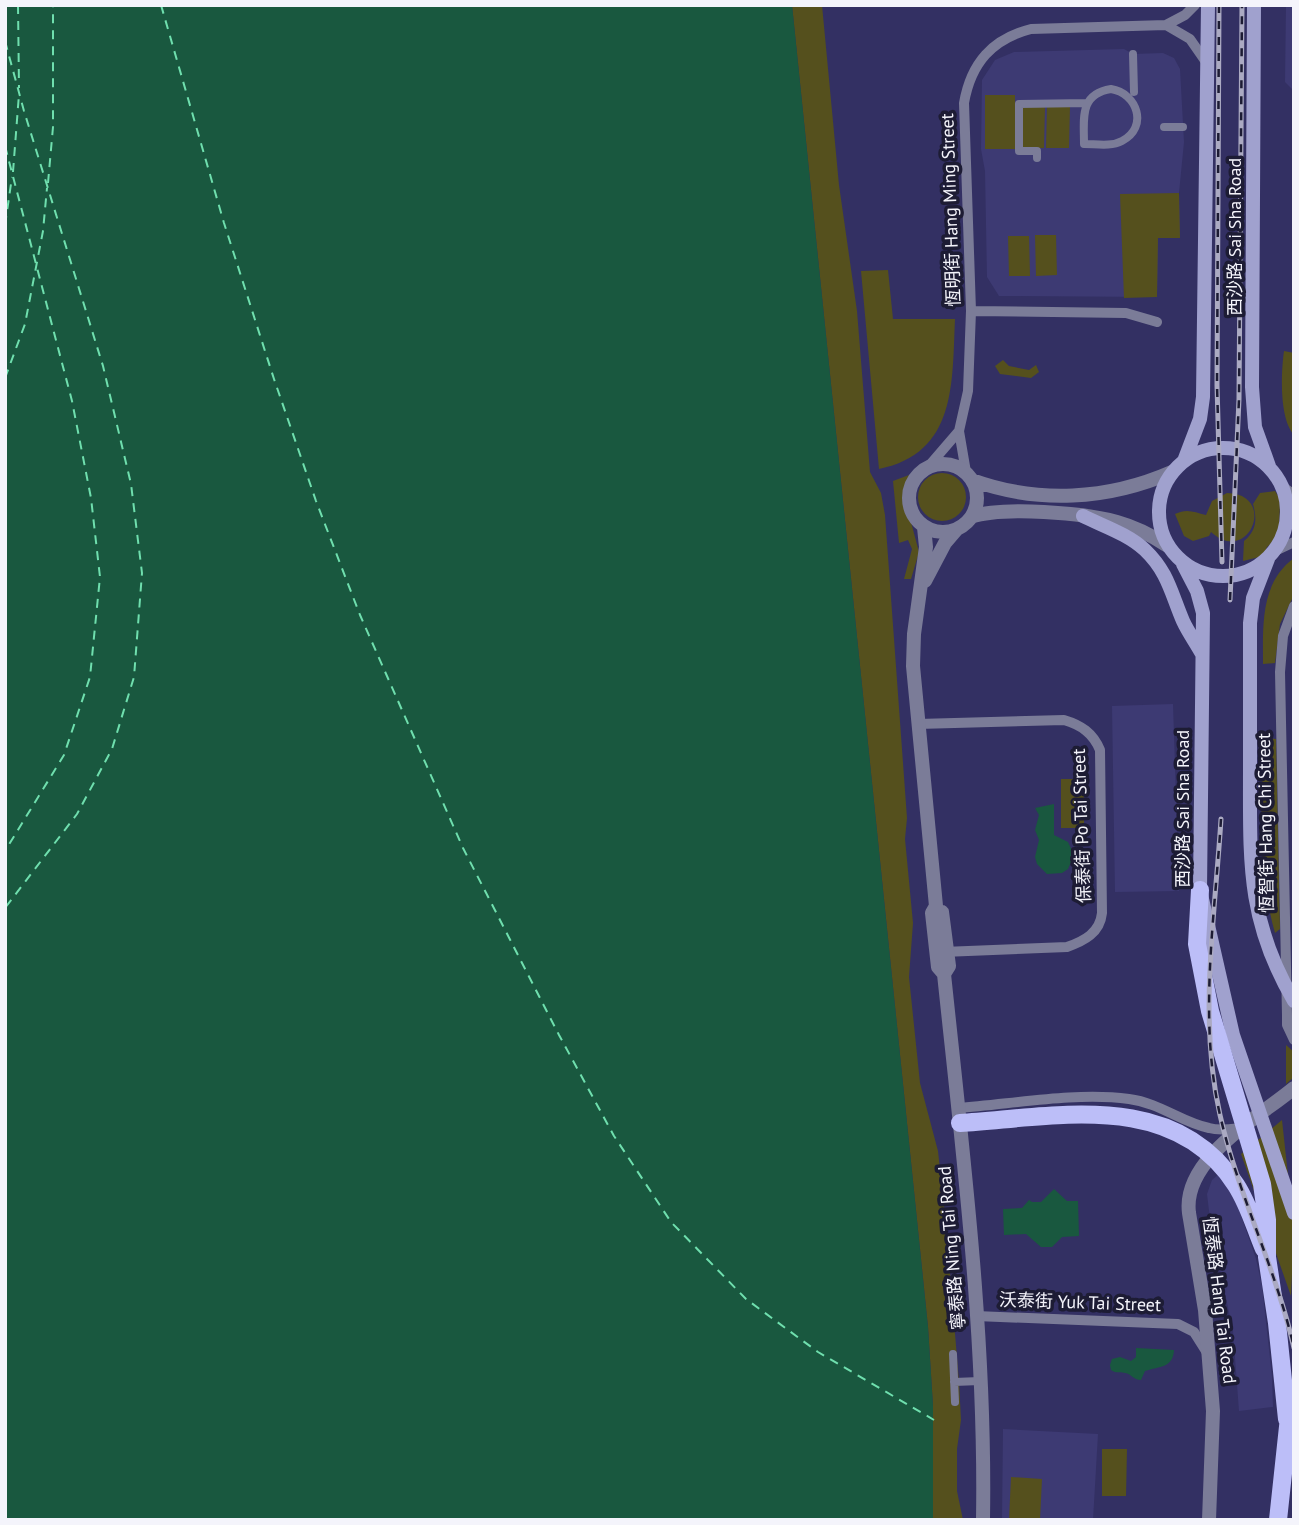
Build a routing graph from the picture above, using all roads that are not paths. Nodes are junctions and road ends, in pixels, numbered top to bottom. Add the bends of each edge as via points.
1 (1195, 5) edge
2 (1208, 5) edge
3 (1254, 5) edge
4 (1166, 25) junction
5 (1133, 54) dead end
6 (1206, 62) junction
7 (1134, 92) dead end
8 (1087, 103) junction
9 (1164, 127) dead end
10 (1183, 127) dead end
11 (1037, 158) dead end
12 (971, 310) junction
13 (1157, 322) dead end
14 (959, 431) junction
15 (1184, 461) junction
16 (1269, 466) junction
17 (928, 467) junction
18 (1172, 472) junction
19 (969, 476) junction
20 (1288, 490) edge
21 (1083, 516) junction
22 (971, 517) junction
23 (924, 527) junction
24 (957, 529) junction
25 (1294, 542) edge
26 (1166, 545) junction
27 (1271, 555) junction
28 (1183, 564) junction
29 (921, 591) junction
30 (1294, 606) edge
31 (1203, 655) junction
32 (918, 724) junction
33 (1200, 890) joint
34 (1202, 919) junction
35 (942, 952) junction
36 (1294, 1001) edge
37 (1294, 1040) edge
38 (1294, 1088) edge
39 (959, 1115) junction
40 (1241, 1128) junction
41 (1294, 1213) edge
42 (1267, 1257) junction
43 (976, 1316) junction
44 (953, 1354) dead end
45 (1209, 1357) junction
46 (981, 1381) junction
47 (954, 1382) junction
48 (1294, 1386) edge
49 (955, 1402) dead end
50 (1287, 1419) junction
51 (983, 1520) edge
52 (1209, 1520) edge
53 (1278, 1520) edge

1 - 4 street
2 - 6 main road, 西沙路 Sai Sha Road
3 - 16 main road, 西沙路 Sai Sha Road via 1252,387 1255,427
4 - 6 street via 1189,39
4 - 12 street, 恆明街 Hang Ming Street via 1031,29 998,42 974,69 964,103
5 - 7 street
6 - 15 main road, 西沙路 Sai Sha Road via 1203,397
8 - 8 street via 1102,90 1120,90 1134,101 1135,128 1114,144 1084,144
8 - 11 street via 1019,104 1019,151 1037,151
9 - 10 street
12 - 13 street via 1126,313
12 - 14 street, 恆明街 Hang Ming Street via 968,391
14 - 17 street, 恆明街 Hang Ming Street
14 - 19 street, 恆明街 Hang Ming Street
15 - 16 main road via 1220,448 1251,454
15 - 18 main road
16 - 20 main road
17 - 19 street via 947,464
17 - 23 street via 909,490 911,510
18 - 19 street via 1131,488 1087,496 1016,492
18 - 26 main road via 1158,508
19 - 22 street via 978,499
20 - 27 main road via 1284,531
21 - 22 street via 999,511
21 - 26 street via 1126,525
21 - 31 main road via 1131,540 1159,565
22 - 24 street
23 - 24 street via 946,532
23 - 29 street, 寧泰路 Ning Tai Road
24 - 29 street, 寧泰路 Ning Tai Road via 944,543
25 - 27 street
26 - 28 main road
27 - 28 main road via 1250,571 1228,577 1206,575
27 - 36 main road via 1253,598 1250,623 1250,862 1260,923
28 - 31 main road, 西沙路 Sai Sha Road via 1203,613
29 - 32 street, 寧泰路 Ning Tai Road via 913,651
30 - 37 street, 恆智街 Hang Chi Street via 1283,636 1280,672 1287,1015
31 - 33 main road, 西沙路 Sai Sha Road
32 - 35 street, 寧泰路 Ning Tai Road via 936,906 932,913
32 - 35 street, 保泰街 Po Tai Street via 1064,720 1090,733 1100,750 1102,913 1093,934 1067,947
33 - 34 main road
34 - 41 main road via 1231,1025
34 - 42 main road via 1197,944 1210,1011 1262,1184
35 - 39 street, 寧泰路 Ning Tai Road via 938,967 944,974
38 - 40 street, 恆泰路 Hang Tai Road
39 - 40 street via 1090,1097 1119,1098 1162,1107 1207,1128
39 - 42 main road via 1122,1115 1180,1133 1220,1164 1241,1194
39 - 43 street, 寧泰路 Ning Tai Road
40 - 45 street, 恆泰路 Hang Tai Road via 1203,1166 1189,1199
42 - 50 main road
43 - 45 street, 沃泰街 Yuk Tai Street via 1178,1324 1198,1336
43 - 46 street, 寧泰路 Ning Tai Road
44 - 47 street
45 - 52 street, 恆泰路 Hang Tai Road via 1213,1441
46 - 47 street
46 - 51 street, 寧泰路 Ning Tai Road
47 - 49 street
48 - 50 main road
50 - 53 main road

